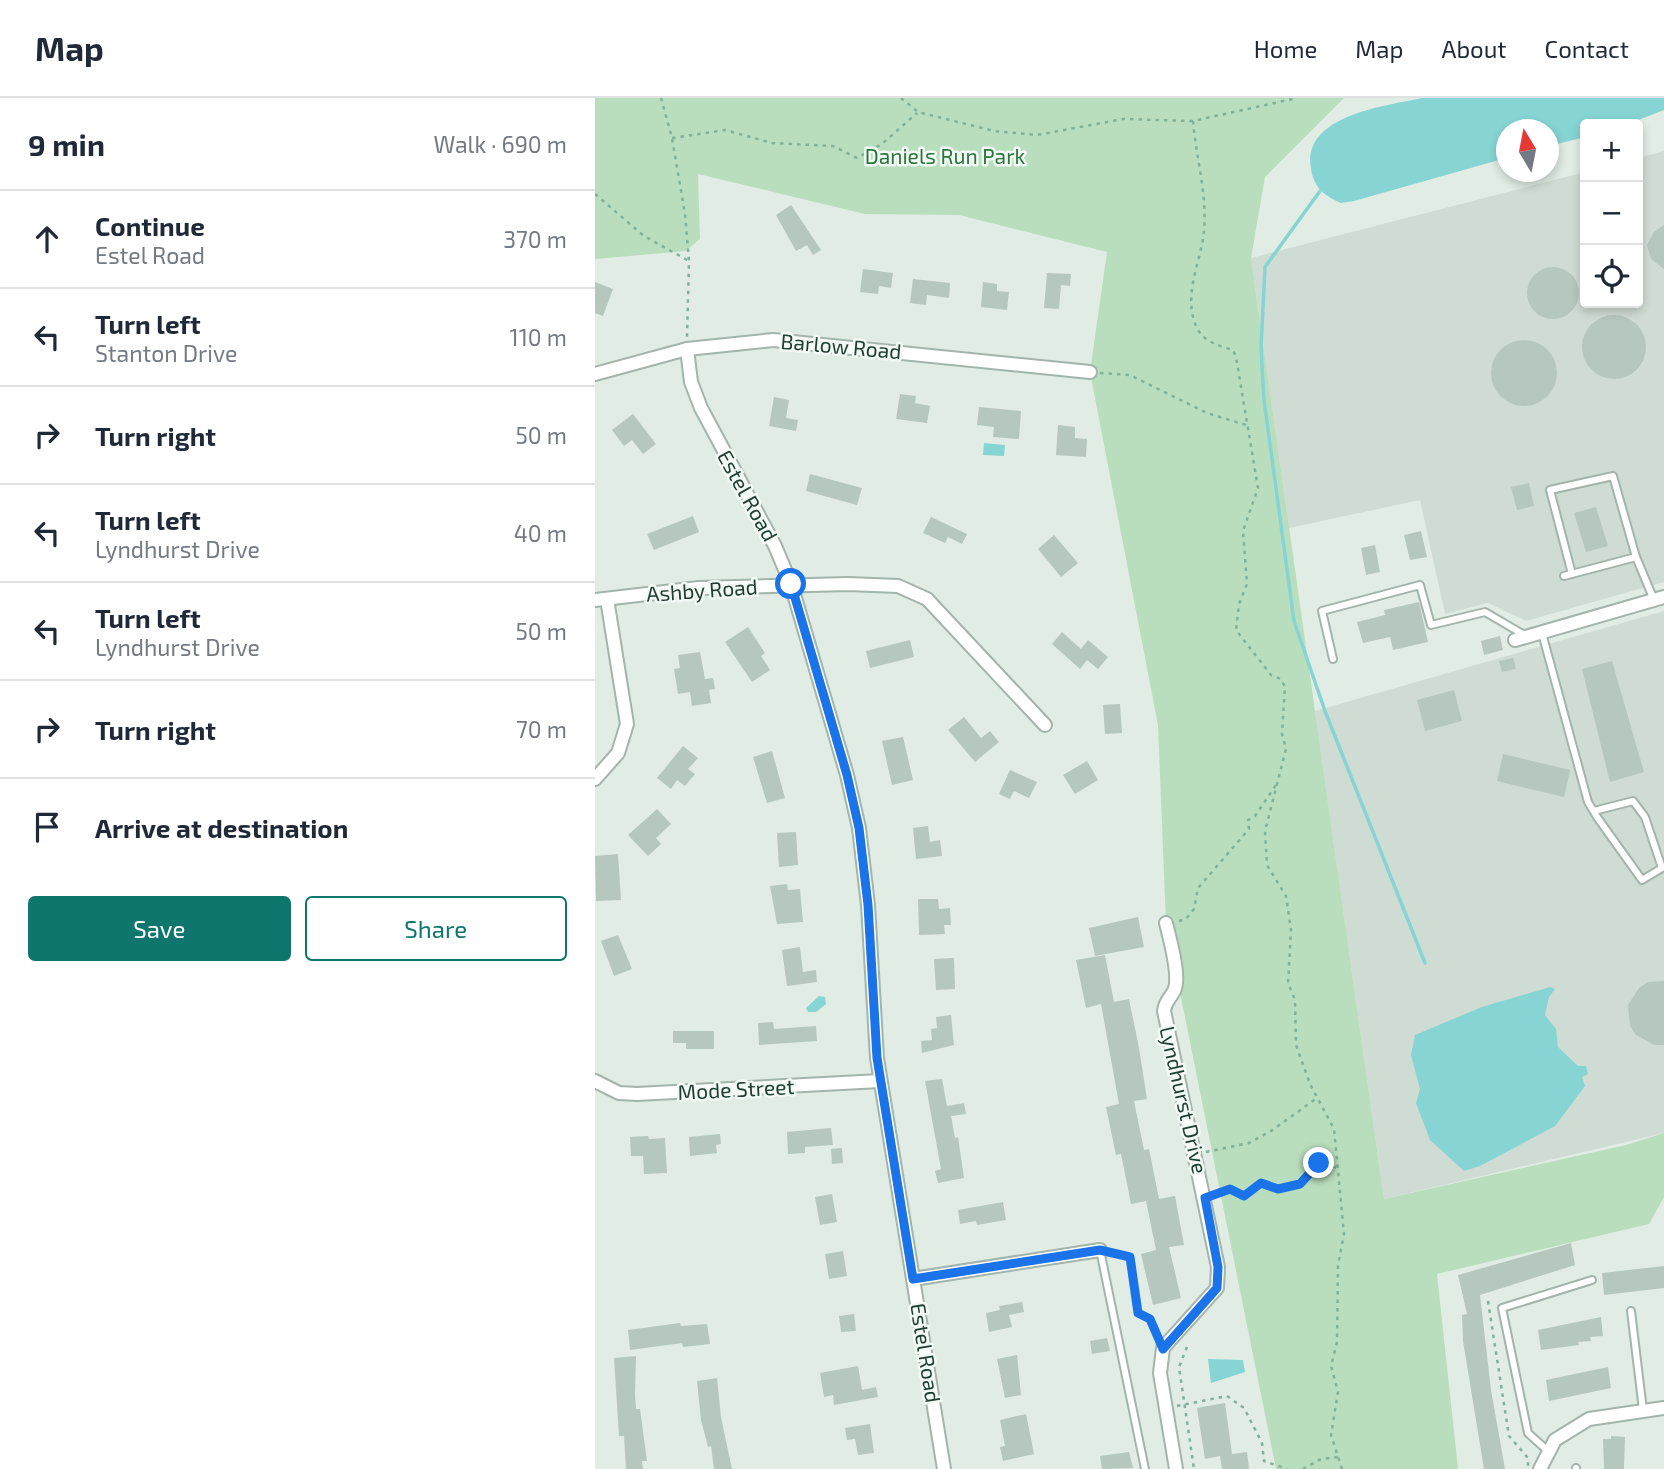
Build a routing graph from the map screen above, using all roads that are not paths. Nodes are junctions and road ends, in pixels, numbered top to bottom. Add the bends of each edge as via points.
1 (687, 349) junction
2 (1090, 372) road end
3 (595, 374) edge
4 (1636, 557) junction
5 (1572, 574) junction
6 (1564, 576) dead end
7 (791, 584) junction
8 (1659, 599) edge
9 (601, 600) edge
10 (1542, 633) junction
11 (1521, 638) joint
12 (1333, 659) dead end
13 (1045, 725) dead end
14 (595, 779) edge
15 (1594, 811) junction
16 (1166, 923) road end
17 (595, 1081) edge
18 (880, 1081) junction
19 (1100, 1250) joint
20 (913, 1279) junction
21 (1592, 1280) dead end
22 (1631, 1311) dead end
23 (1664, 1408) edge
24 (1643, 1411) junction
25 (1549, 1452) junction
26 (944, 1469) edge
27 (1145, 1469) edge
28 (1176, 1469) edge
29 (1540, 1469) edge

1 - 2 street, Barlow Road via 791,341
1 - 3 street, Barlow Road
1 - 7 street, Estel Road via 691,382 701,408
4 - 5 lane
4 - 5 lane via 1613,476 1551,490
4 - 8 lane
5 - 6 lane
7 - 9 street, Ashby Road via 699,588
7 - 13 street, Ashby Road via 883,585 918,593
7 - 18 street, Estel Road via 859,828
8 - 10 street
9 - 14 street via 627,724 618,753
10 - 11 street
10 - 15 lane
11 - 12 lane via 1485,612 1431,625 1420,584 1322,611
15 - 15 lane via 1642,880 1662,868 1645,817 1633,801
16 - 28 street, Lyndhurst Drive via 1177,975 1176,989 1164,1011 1218,1267 1217,1288 1163,1349 1160,1373
17 - 18 street, Mode Street via 619,1093 637,1094
18 - 20 street, Estel Road
19 - 20 street
19 - 27 lane
20 - 26 street, Estel Road
21 - 25 lane via 1502,1308 1528,1433
22 - 24 lane
23 - 24 street
24 - 25 street via 1588,1419 1555,1440
25 - 29 street

